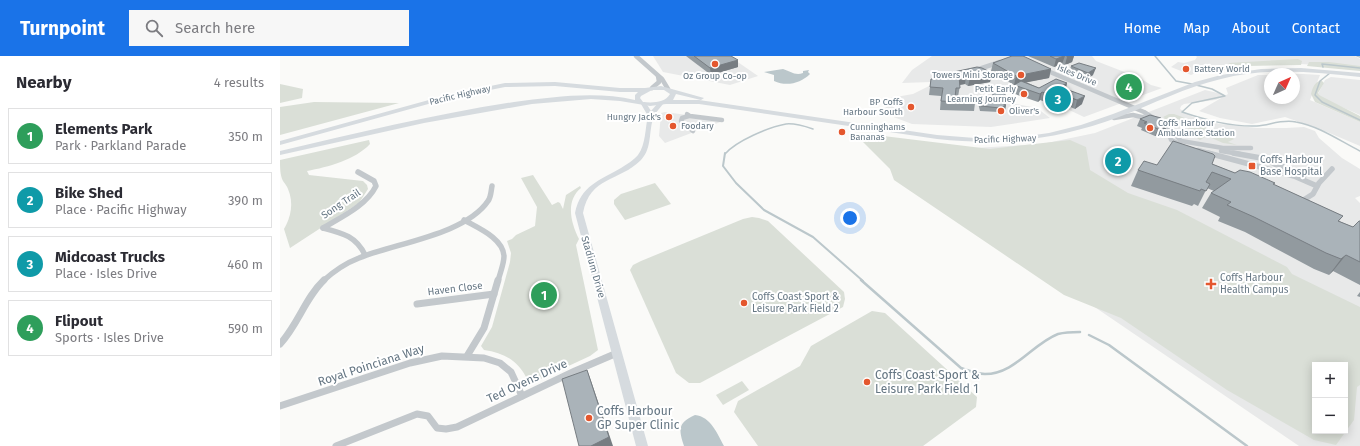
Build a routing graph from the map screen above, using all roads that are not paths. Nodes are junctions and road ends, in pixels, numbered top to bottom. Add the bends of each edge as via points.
1 (636, 56) edge
2 (1004, 61) edge
3 (1036, 66) edge
4 (972, 71) edge
5 (1360, 74) edge
6 (658, 76) junction
7 (1190, 84) junction
8 (649, 89) junction
9 (668, 90) junction
10 (642, 103) junction
11 (663, 103) junction
12 (1148, 104) junction
13 (1132, 107) junction
14 (651, 116) junction
15 (1112, 118) junction
16 (722, 120) dead end
17 (1154, 120) junction
18 (693, 130) dead end
19 (1179, 141) junction
20 (280, 143) edge
21 (1251, 148) dead end
22 (280, 153) edge
23 (1274, 163) junction
24 (1332, 169) dead end
25 (1271, 170) junction
26 (358, 172) dead end
27 (1318, 184) junction
28 (492, 186) dead end
29 (1311, 205) edge
30 (464, 220) junction
31 (365, 256) junction
32 (494, 294) junction
33 (418, 304) dead end
34 (280, 344) edge
35 (617, 353) junction
36 (467, 356) junction
37 (522, 396) junction
38 (280, 406) edge
39 (336, 446) edge
40 (642, 446) edge

1 - 6 street
2 - 4 street
3 - 13 street, Isles Drive
5 - 7 highway, Pacific Highway via 1269,70 1223,76
6 - 8 street via 659,82
6 - 9 street
7 - 12 highway, Pacific Highway
7 - 13 highway, Pacific Highway
8 - 9 highway, Pacific Highway
8 - 10 highway via 641,92 637,98
8 - 20 highway, Pacific Highway via 620,90 555,84 505,85 456,94
9 - 11 highway via 674,94 673,97
9 - 13 highway, Pacific Highway via 707,99 933,134 973,137 1016,137 1056,131
10 - 11 highway, Pacific Highway
10 - 14 main road
10 - 22 highway, Pacific Highway via 623,99 584,97 514,104 441,117
11 - 14 main road, Stadium Drive
11 - 15 highway, Pacific Highway via 700,102 964,140 1042,137
12 - 13 highway, Pacific Highway
12 - 17 street via 1146,110
13 - 15 highway, Pacific Highway
13 - 17 street, Isles Drive
14 - 35 main road, Stadium Drive via 647,145 643,154 632,164 592,187 585,194 579,207 581,224
15 - 17 street via 1133,115
16 - 18 street via 688,115 682,118 681,121
17 - 19 street via 1169,128
17 - 19 street via 1165,128 1170,139
19 - 21 street via 1223,148
19 - 23 street via 1199,148 1255,157
19 - 25 street
23 - 25 street via 1280,168
23 - 27 street
24 - 27 street
25 - 27 street
26 - 31 street, Song Trail via 374,180 374,192 362,203 323,228 354,238 362,246
27 - 29 street via 1313,194 1299,200
28 - 30 street via 492,194 486,204
30 - 31 street via 420,240
30 - 32 street via 495,239 502,248 504,260
31 - 34 street via 335,271 318,286 294,328
32 - 33 street, Haven Close
32 - 36 street via 484,328
35 - 37 street, Ted Ovens Drive
35 - 40 main road, Stadium Drive
36 - 37 street, Royal Poinciana Way via 493,360 506,366 516,380
36 - 38 street, Royal Poinciana Way via 424,359
37 - 39 street, Ted Ovens Drive via 457,427 436,428 432,418 417,414

